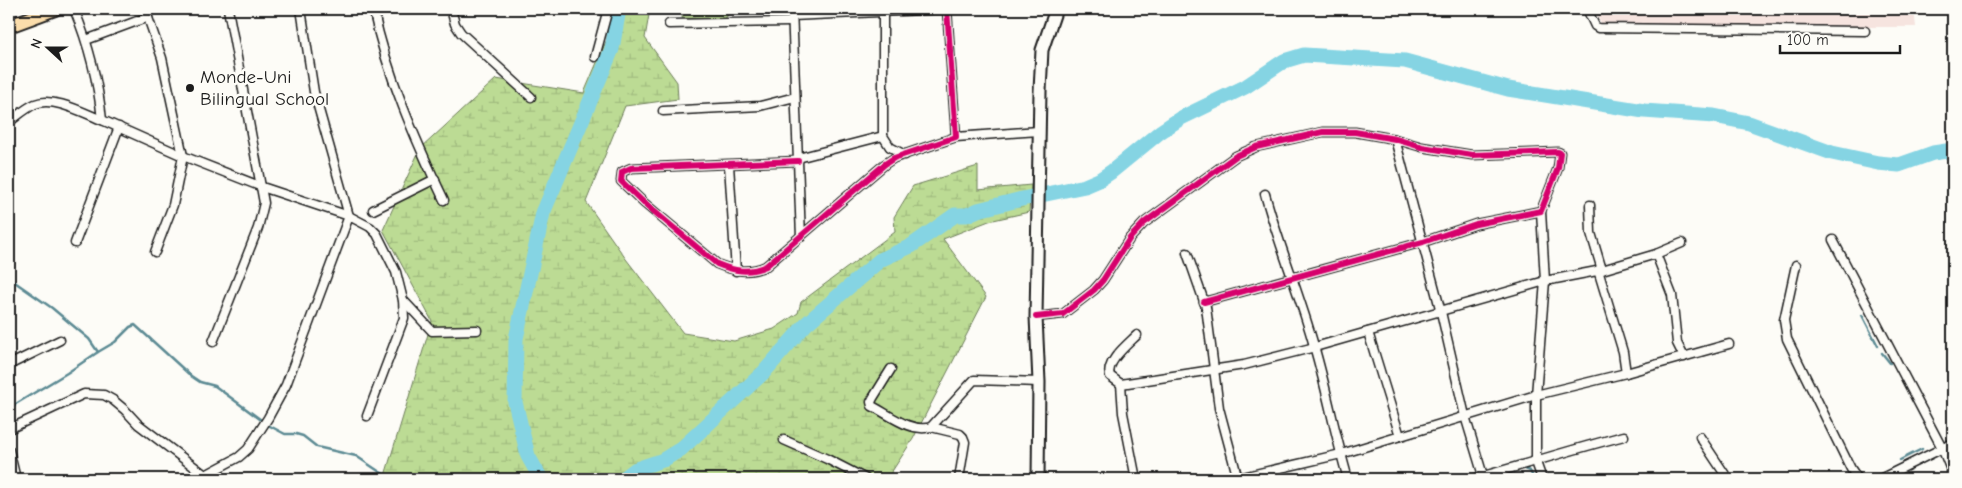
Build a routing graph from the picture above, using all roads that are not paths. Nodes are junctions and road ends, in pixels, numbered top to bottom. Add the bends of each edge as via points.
1 (55, 9) edge
2 (74, 9) edge
3 (145, 9) edge
4 (228, 9) edge
5 (301, 9) edge
6 (373, 9) edge
7 (451, 9) edge
8 (608, 9) edge
9 (946, 9) edge
10 (1587, 9) edge
11 (1052, 10) edge
12 (883, 12) junction
13 (792, 15) edge
14 (148, 17) junction
15 (10, 23) edge
16 (669, 24) dead end
17 (1865, 31) dead end
18 (86, 40) junction
19 (595, 57) dead end
20 (531, 97) dead end
21 (795, 97) junction
22 (663, 111) dead end
23 (102, 120) junction
24 (9, 122) edge
25 (119, 126) junction
26 (1040, 131) junction
27 (882, 136) junction
28 (956, 137) junction
29 (1395, 139) junction
30 (905, 154) junction
31 (183, 156) junction
32 (798, 159) junction
33 (729, 165) junction
34 (435, 179) junction
35 (262, 187) junction
36 (1265, 194) dead end
37 (444, 200) dead end
38 (1590, 205) dead end
39 (373, 210) dead end
40 (1541, 211) junction
41 (349, 216) junction
42 (801, 237) junction
43 (1833, 240) dead end
44 (1423, 242) junction
45 (74, 243) dead end
46 (1682, 243) dead end
47 (155, 252) dead end
48 (1187, 253) dead end
49 (1656, 254) junction
50 (1796, 266) dead end
51 (1600, 270) junction
52 (736, 271) junction
53 (1293, 278) junction
54 (1545, 281) junction
55 (403, 300) junction
56 (1204, 302) junction
57 (1441, 312) junction
58 (1036, 317) junction
59 (476, 330) dead end
60 (1368, 332) junction
61 (1137, 335) dead end
62 (60, 340) dead end
63 (213, 342) dead end
64 (1729, 344) dead end
65 (1315, 347) junction
66 (1684, 357) junction
67 (9, 365) edge
68 (892, 369) dead end
69 (1216, 370) junction
70 (1626, 373) junction
71 (1040, 382) junction
72 (1121, 384) junction
73 (1536, 395) junction
74 (367, 416) dead end
75 (1466, 416) junction
76 (931, 427) junction
77 (9, 429) edge
78 (1400, 436) junction
79 (1624, 436) dead end
80 (1700, 437) dead end
81 (784, 440) dead end
82 (1953, 443) edge
83 (1942, 448) junction
84 (9, 450) edge
85 (1341, 454) junction
86 (1536, 462) junction
87 (1953, 475) edge
88 (202, 477) edge
89 (1483, 478) edge
90 (16, 479) edge
91 (866, 479) edge
92 (959, 479) edge
93 (1038, 479) edge
94 (1136, 479) edge
95 (1237, 479) edge
96 (1348, 479) edge
97 (1473, 479) edge
98 (1542, 479) edge
99 (1728, 479) edge
100 (1858, 479) edge
101 (1880, 479) edge

1 - 15 main road
2 - 18 street
3 - 14 street
4 - 35 street
5 - 41 street via 314,92
6 - 34 street via 396,89
7 - 20 street via 461,33
8 - 19 street
9 - 12 street
9 - 28 street
10 - 17 street via 1598,28
11 - 26 main road via 1042,50
12 - 13 street
12 - 27 street
13 - 16 street
13 - 21 street
14 - 18 street
14 - 31 street via 162,58
18 - 23 street via 95,72
21 - 22 street via 760,106
21 - 32 street
23 - 24 street via 53,101 44,101 34,104
23 - 25 street
25 - 31 street
25 - 45 street
26 - 28 street
26 - 58 main road
27 - 30 street via 890,147
27 - 32 street
28 - 30 street
29 - 40 street via 1422,148 1472,155 1559,152 1558,168
29 - 44 street
29 - 58 street via 1355,132 1323,132 1256,146 1236,156 1144,223 1130,238 1103,280 1063,314
30 - 42 street via 873,173
31 - 35 street
31 - 47 street via 173,206
32 - 33 street
32 - 42 street
33 - 52 street
33 - 52 street via 631,168 622,172 621,181 710,259
34 - 37 street
34 - 39 street
35 - 41 street
35 - 63 street via 264,211
36 - 53 street via 1276,237
38 - 51 street via 1591,233
40 - 44 street via 1476,224
40 - 54 street
41 - 55 street via 377,234 396,272
41 - 88 street via 286,385 268,418 243,453
42 - 52 street via 766,266
43 - 83 street
44 - 53 street
44 - 57 street
46 - 49 street
48 - 56 street
49 - 51 street
49 - 66 street via 1672,295 1677,343
50 - 100 street via 1784,320 1787,339
51 - 54 street
51 - 70 street
53 - 56 street
53 - 65 street
54 - 57 street
54 - 73 street
55 - 59 street via 432,331
55 - 74 street via 404,318
56 - 69 street
57 - 60 street
57 - 75 street
58 - 71 main road
60 - 65 street
60 - 78 street
61 - 72 street via 1118,354 1110,368 1110,376
62 - 67 street
64 - 66 street
65 - 69 street
65 - 85 street
66 - 70 street
68 - 76 street via 873,398 872,406 915,428
69 - 72 street
69 - 95 street via 1222,420
70 - 73 street
71 - 76 street via 974,380
71 - 93 main road
72 - 94 street
73 - 75 street
73 - 86 street
75 - 78 street
75 - 89 street
76 - 92 street via 963,437
77 - 88 street via 84,394 104,395
78 - 85 street
79 - 86 street via 1566,450
80 - 99 street
81 - 91 street
82 - 83 street
83 - 87 street
83 - 101 street
84 - 90 street
85 - 95 street
85 - 96 street
86 - 89 street
86 - 98 street
89 - 97 street

